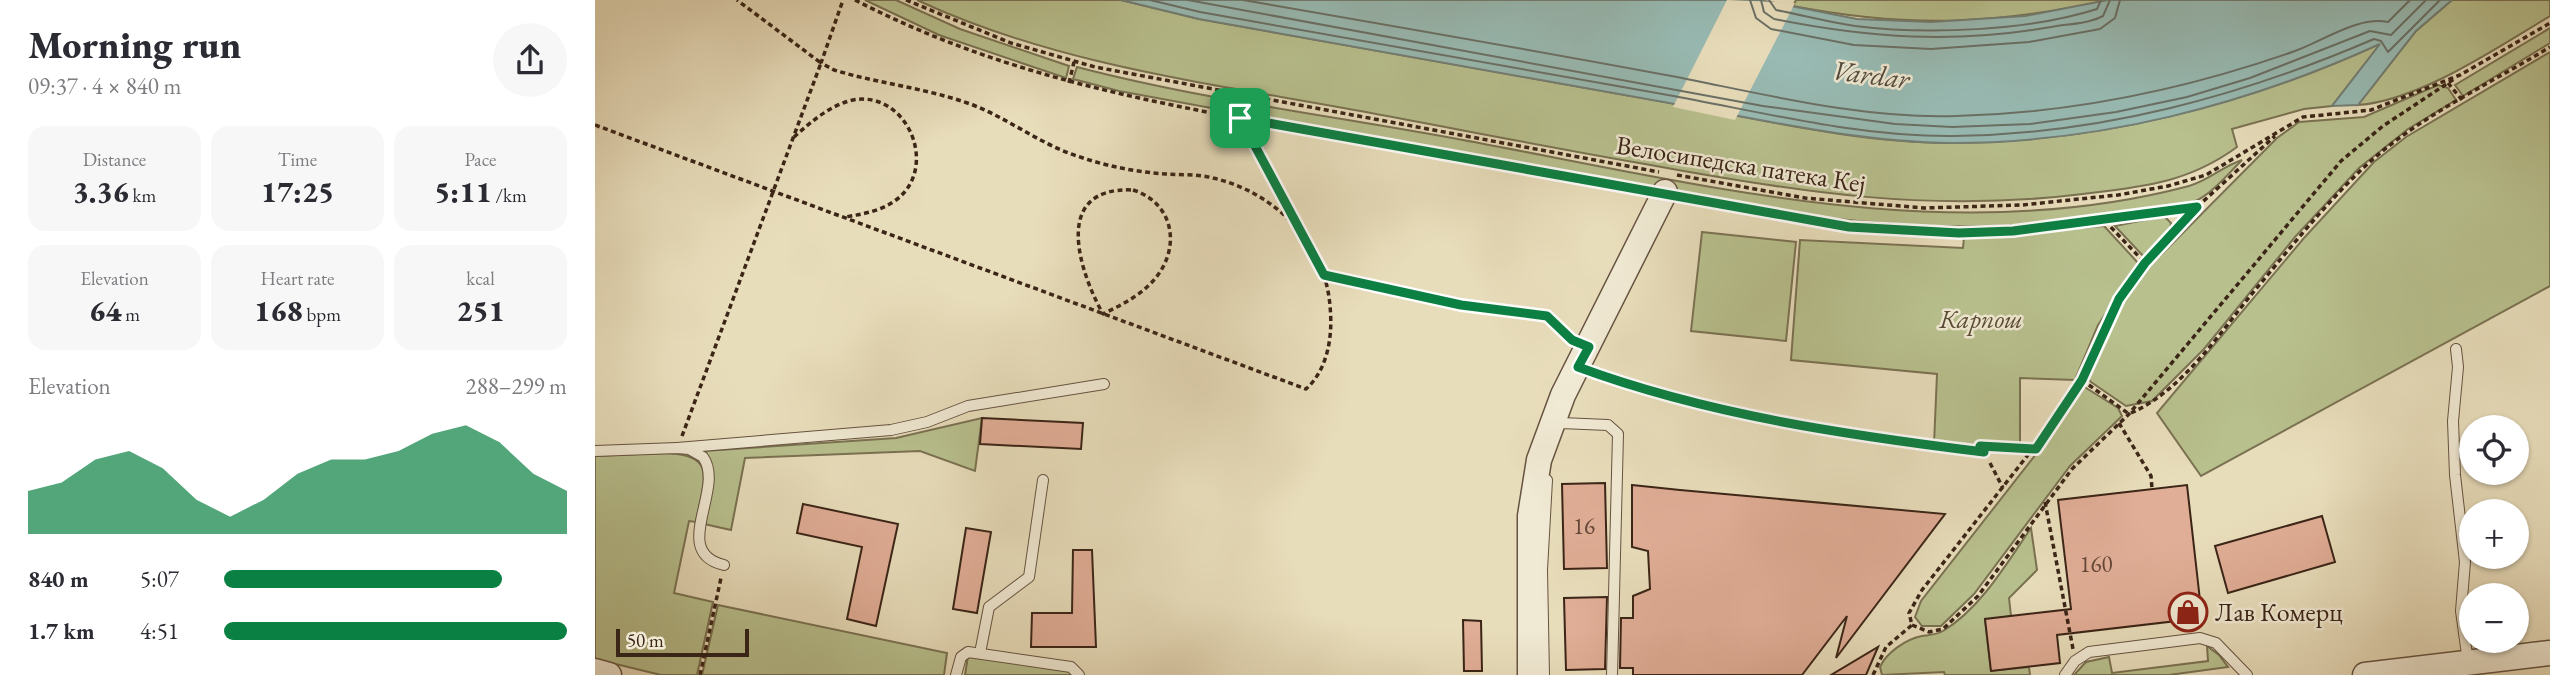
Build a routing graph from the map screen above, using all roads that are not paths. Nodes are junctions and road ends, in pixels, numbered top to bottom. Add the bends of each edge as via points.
1 (1664, 194) road end
2 (2456, 348) dead end
3 (1584, 357) junction
4 (1104, 384) dead end
5 (677, 448) junction
6 (595, 451) edge
7 (1984, 452) road end
8 (1043, 480) dead end
9 (724, 565) road end
10 (980, 653) junction
11 (2550, 653) edge
12 (2468, 663) junction
13 (595, 671) edge
14 (609, 675) edge
15 (956, 675) edge
16 (1079, 675) edge
17 (1530, 675) edge
18 (1544, 675) edge
19 (1612, 675) edge
20 (2065, 675) edge
21 (2247, 675) edge
22 (2365, 675) edge

1 - 3 street
2 - 12 lane via 2455,475 2465,562 2461,611
3 - 7 lane via 1654,393 1729,412
3 - 17 street via 1553,419 1534,482
4 - 5 lane via 968,407 891,430
5 - 6 lane
5 - 9 lane via 698,453 706,462 708,479 698,541 707,558
8 - 10 lane via 1029,577 989,607
10 - 15 lane via 964,653
10 - 16 lane via 1071,667
11 - 12 street
12 - 22 street
13 - 14 street
18 - 19 lane via 1542,570 1548,471 1553,432 1561,424 1608,425 1618,434
20 - 21 lane via 2075,661 2098,649 2200,638 2216,643

